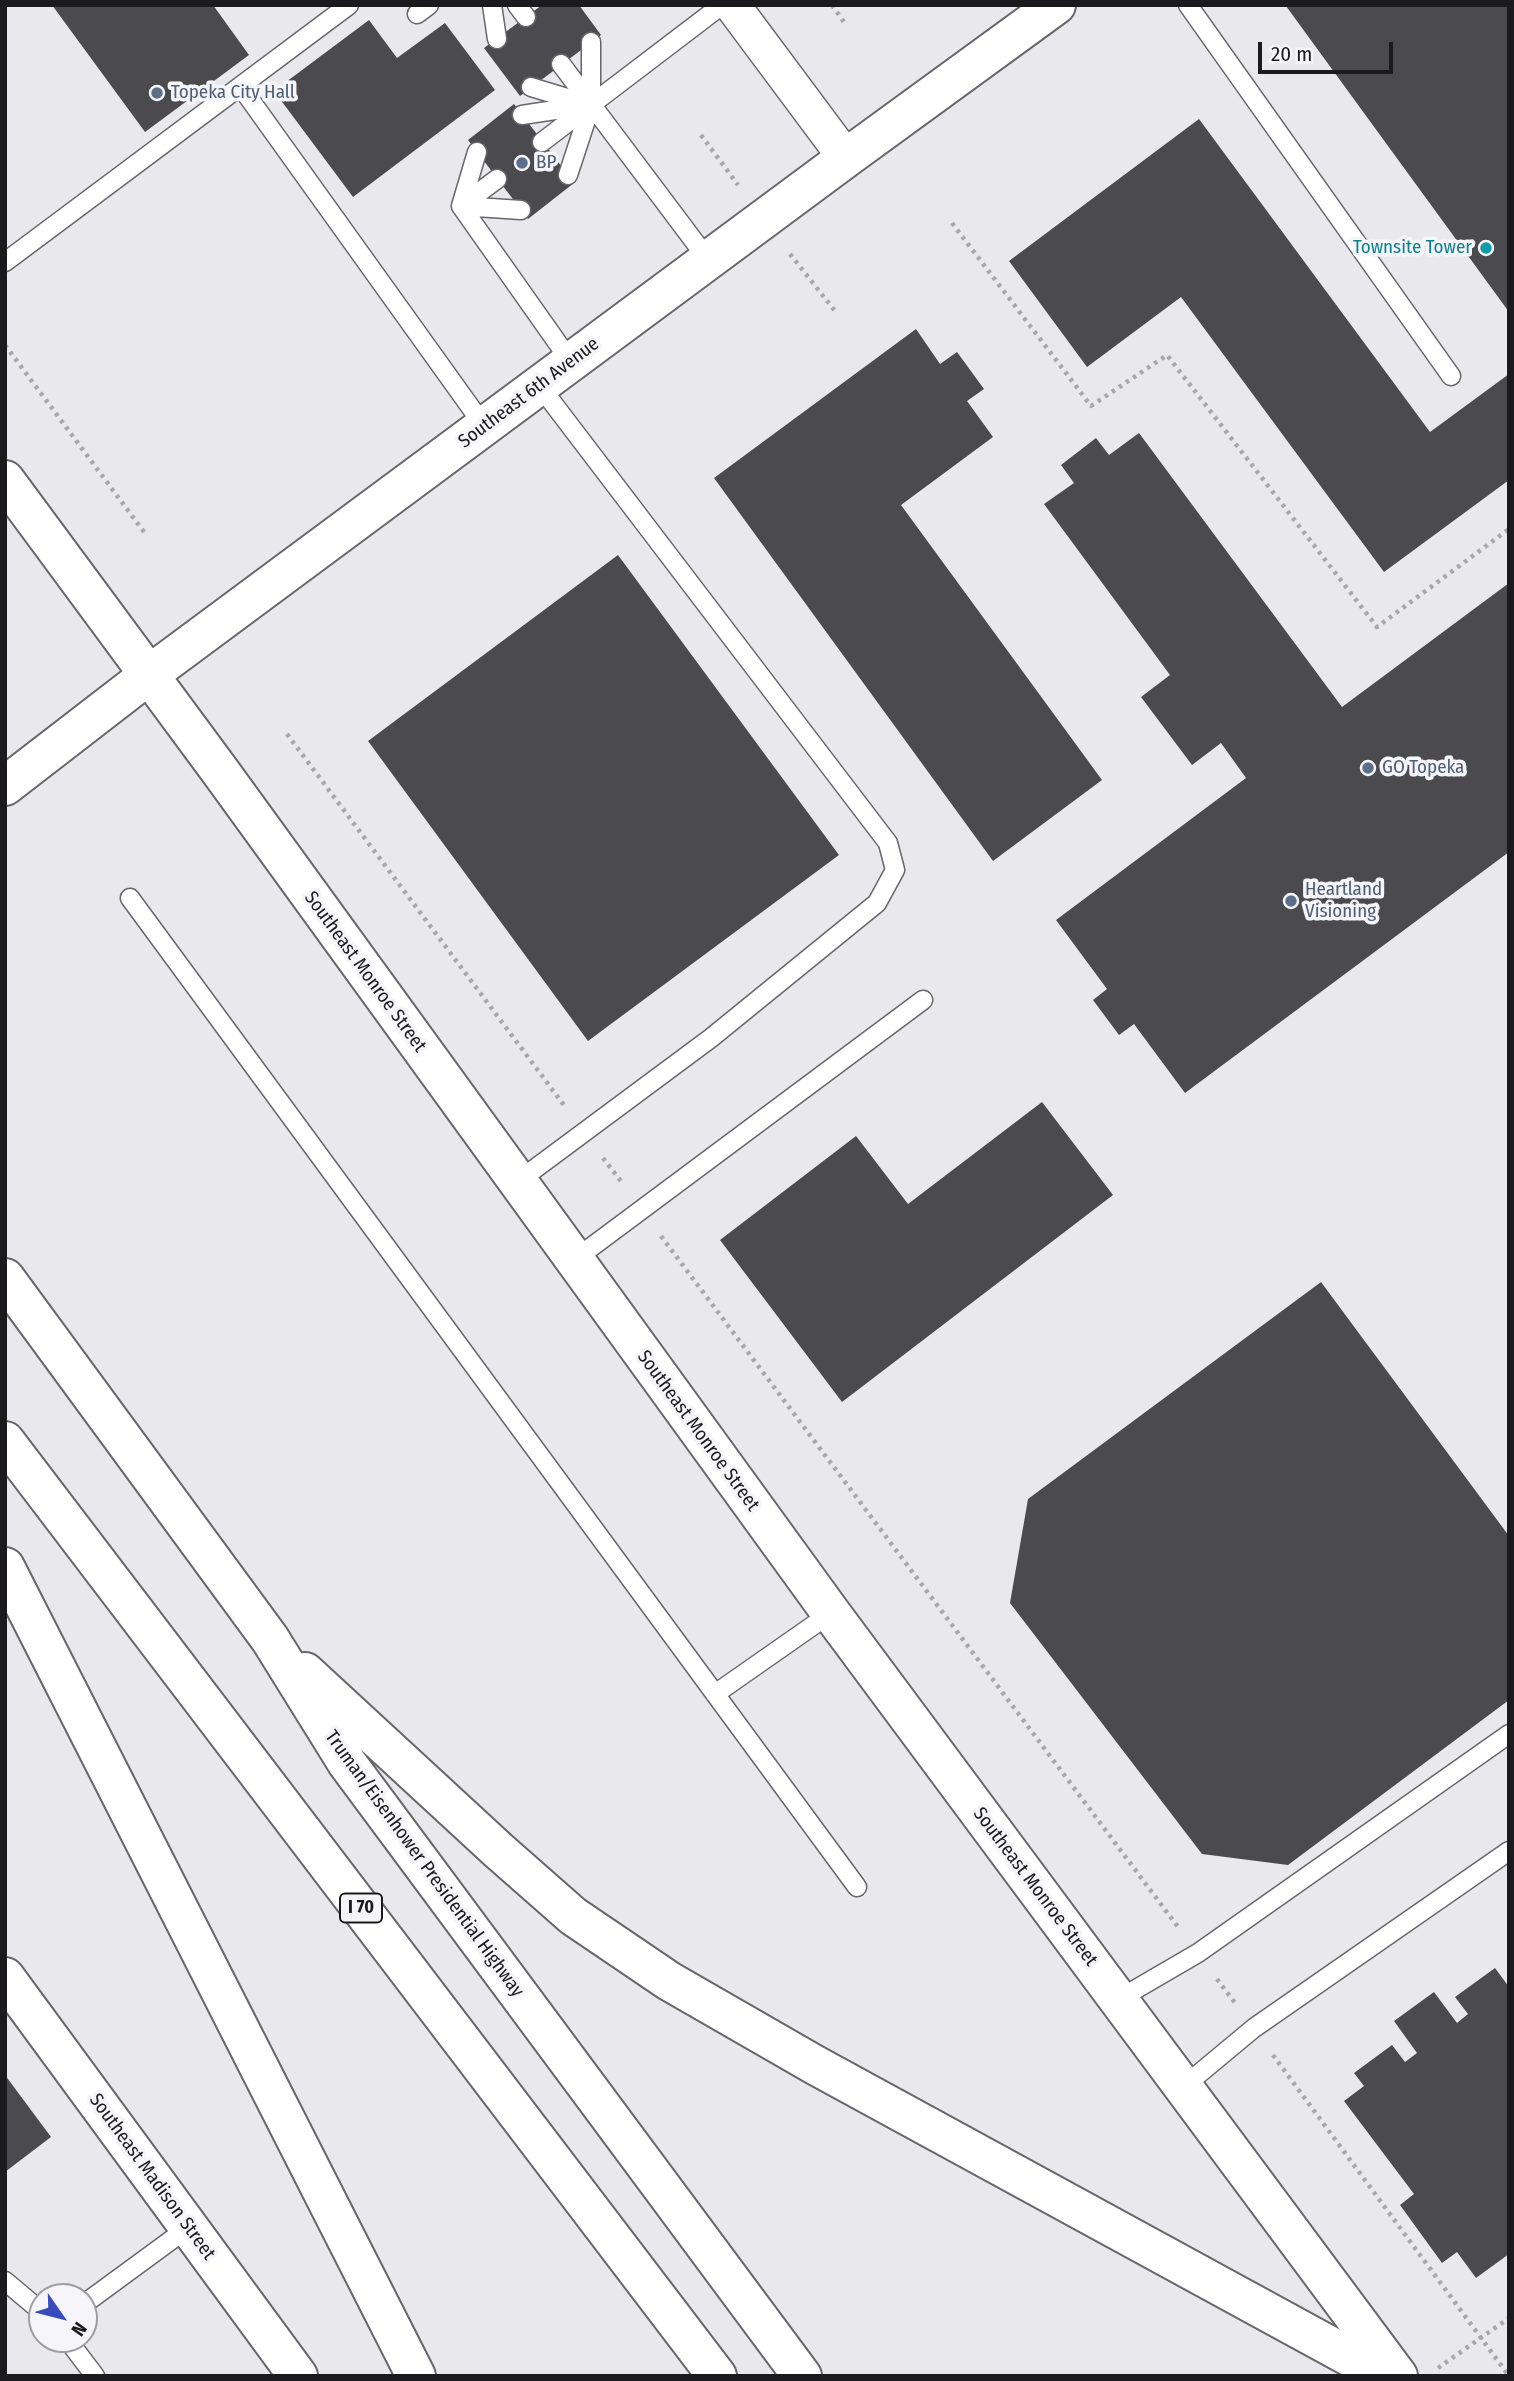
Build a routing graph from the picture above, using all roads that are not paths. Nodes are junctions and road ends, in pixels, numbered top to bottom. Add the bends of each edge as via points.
1 (349, 5) edge
2 (492, 5) edge
3 (722, 5) edge
4 (732, 5) edge
5 (1056, 5) edge
6 (1188, 5) edge
7 (497, 40) dead end
8 (590, 42) dead end
9 (561, 64) dead end
10 (241, 87) junction
11 (531, 87) dead end
12 (591, 105) junction
13 (522, 116) dead end
14 (542, 142) dead end
15 (477, 152) dead end
16 (846, 158) junction
17 (568, 175) dead end
18 (497, 179) dead end
19 (461, 206) junction
20 (521, 210) dead end
21 (709, 261) junction
22 (5, 262) edge
23 (571, 362) junction
24 (1451, 376) dead end
25 (539, 385) junction
26 (484, 426) junction
27 (5, 480) edge
28 (149, 674) junction
29 (5, 786) edge
30 (130, 898) dead end
31 (923, 1000) dead end
32 (517, 1182) junction
33 (574, 1260) junction
34 (5, 1278) edge
35 (5, 1441) edge
36 (5, 1567) edge
37 (831, 1613) junction
38 (270, 1639) junction
39 (715, 1694) junction
40 (1509, 1734) edge
41 (1509, 1852) edge
42 (857, 1887) dead end
43 (5, 1977) edge
44 (1119, 1999) junction
45 (1183, 2087) junction
46 (189, 2227) junction
47 (5, 2281) edge
48 (98, 2294) edge
49 (28, 2300) edge
50 (77, 2353) edge
51 (93, 2375) edge
52 (298, 2376) edge
53 (416, 2376) edge
54 (717, 2376) edge
55 (802, 2376) edge
56 (1385, 2376) edge
57 (1398, 2376) edge

1 - 10 lane
2 - 7 lane
3 - 12 lane
4 - 16 street
5 - 16 main road, Southeast 6th Avenue
6 - 24 lane
8 - 12 lane
9 - 12 lane
10 - 22 lane
10 - 26 lane
11 - 12 lane
12 - 13 lane
12 - 14 lane
12 - 17 lane
12 - 21 lane
15 - 19 lane
16 - 21 main road, Southeast 6th Avenue
18 - 19 lane
19 - 20 lane
19 - 23 lane
21 - 23 main road, Southeast 6th Avenue
23 - 25 main road, Southeast 6th Avenue
25 - 26 main road, Southeast 6th Avenue
25 - 32 lane via 888,843 895,870 877,903 711,1038
26 - 28 main road, Southeast 6th Avenue
27 - 28 main road, Southeast Monroe Street
28 - 29 main road, Southeast 6th Avenue
28 - 32 main road, Southeast Monroe Street
30 - 39 lane
31 - 33 lane
32 - 33 main road, Southeast Monroe Street
33 - 37 main road, Southeast Monroe Street
34 - 38 main road, Truman/Eisenhower Presidential Highway
35 - 54 main road, I 70
36 - 53 main road
37 - 39 lane
37 - 44 main road, Southeast Monroe Street
38 - 55 main road, Truman/Eisenhower Presidential Highway via 347,1763
38 - 56 main road via 573,1916 668,1982
39 - 42 lane
40 - 44 lane via 1198,1953
41 - 45 lane via 1254,2028
43 - 46 main road, Southeast Madison Street
44 - 45 main road, Southeast Monroe Street
45 - 57 main road, Southeast Monroe Street
46 - 48 lane
46 - 52 main road, Southeast Madison Street
47 - 49 lane
50 - 51 lane

